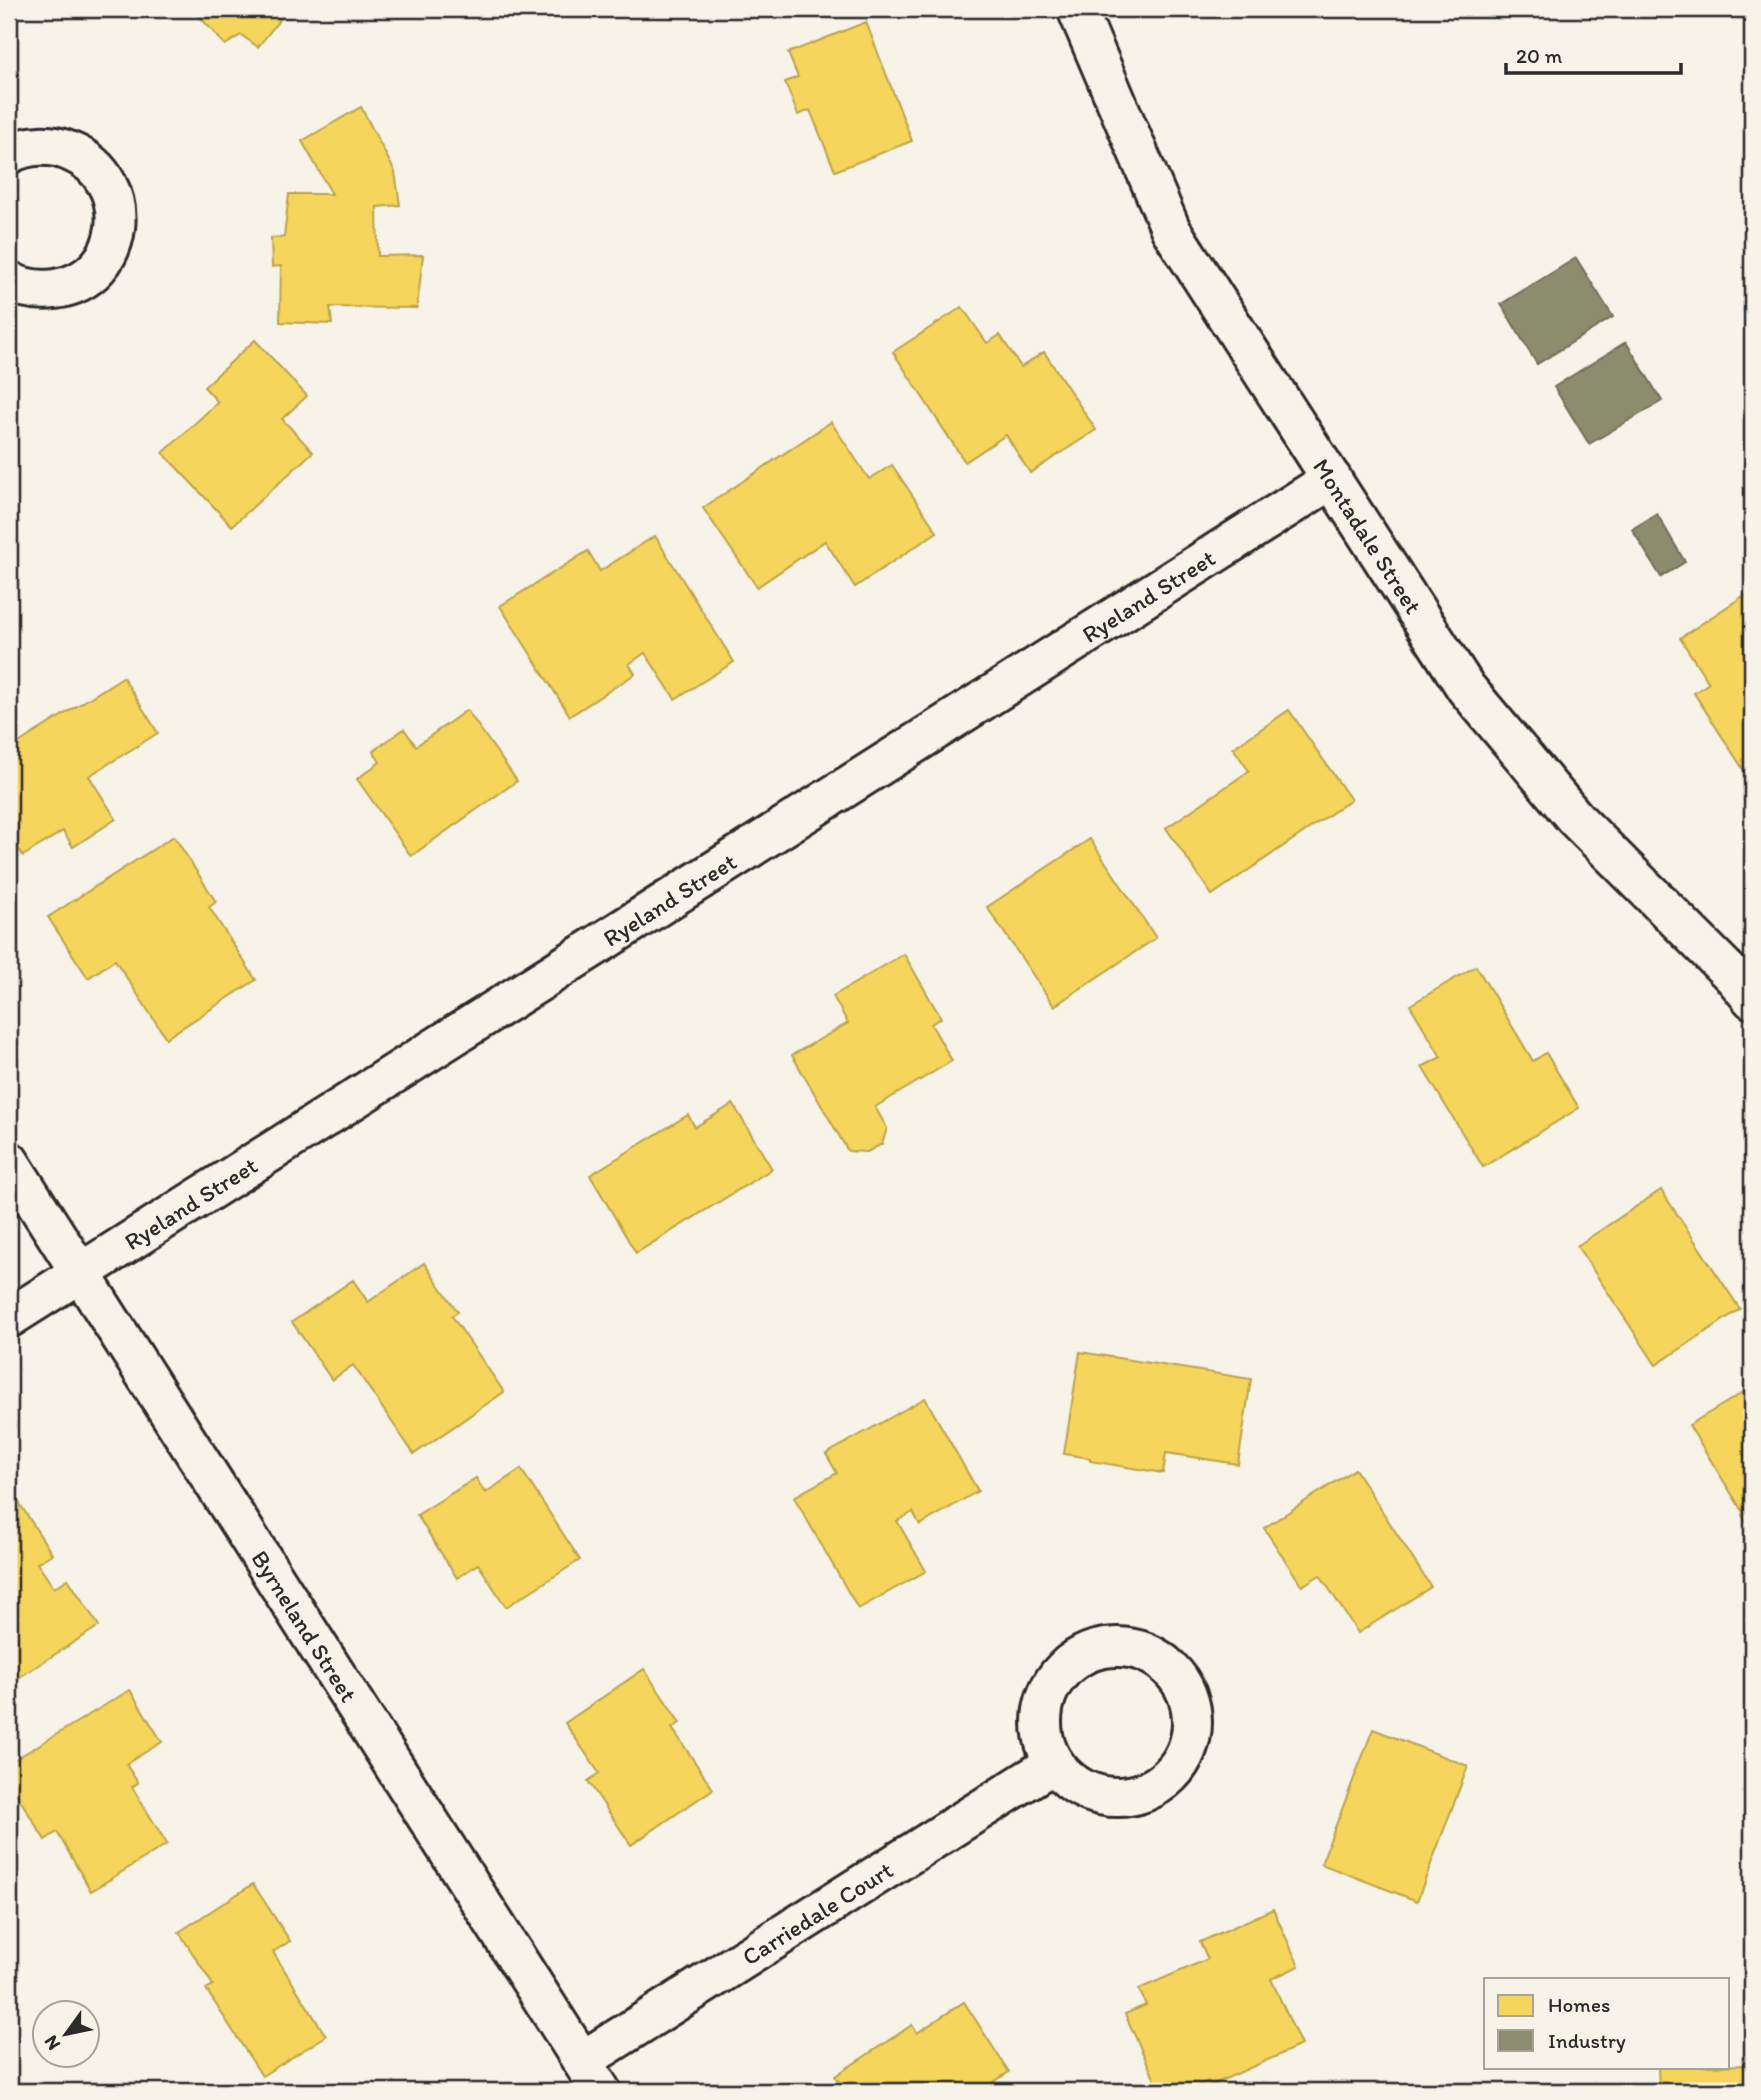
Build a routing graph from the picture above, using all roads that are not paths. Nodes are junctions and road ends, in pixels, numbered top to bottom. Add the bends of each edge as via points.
1 (1077, 9) edge
2 (9, 154) edge
3 (9, 281) edge
4 (1332, 479) junction
5 (1752, 999) edge
6 (9, 1161) edge
7 (79, 1273) junction
8 (9, 1318) edge
9 (1053, 1764) dead end
10 (591, 2076) edge

1 - 4 street, Montadale Street via 1171,230
2 - 3 street via 35,146 58,146 81,156 99,171 117,215 114,238 87,277 65,288 41,291
4 - 5 street, Montadale Street via 1466,688 1575,818
4 - 7 street, Ryeland Street
6 - 7 street, Byrneland Street
7 - 8 street, Ryeland Street
7 - 10 street, Byrneland Street
9 - 10 street, Carriedale Court

